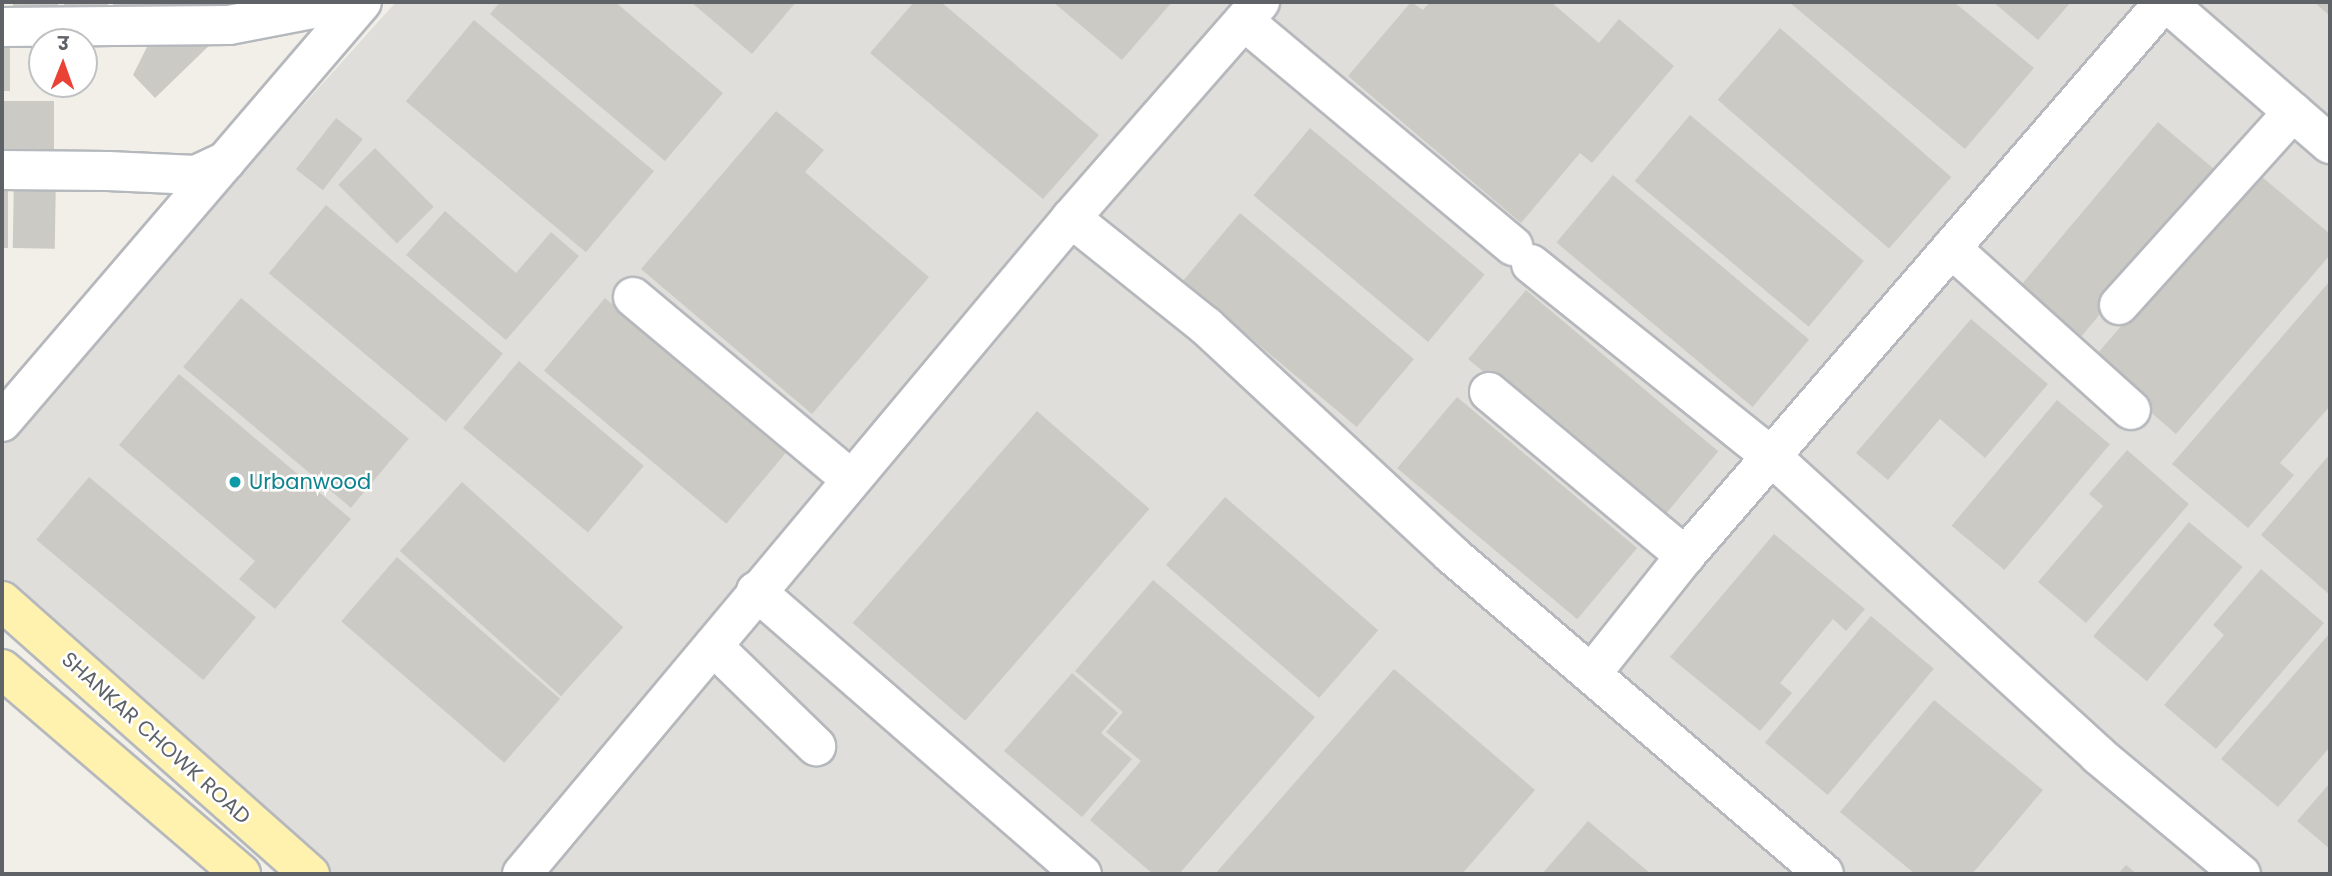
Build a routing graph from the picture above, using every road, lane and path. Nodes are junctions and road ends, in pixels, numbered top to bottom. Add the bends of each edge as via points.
1 (350, 2) edge
2 (362, 2) edge
3 (2165, 2) edge
4 (1252, 11) edge
5 (2, 27) edge
6 (2293, 112) junction
7 (2330, 144) edge
8 (226, 161) junction
9 (2, 170) edge
10 (1071, 218) junction
11 (1951, 248) junction
12 (633, 297) dead end
13 (2119, 305) dead end
14 (1489, 393) dead end
15 (2131, 410) dead end
16 (2, 422) edge
17 (1771, 456) junction
18 (851, 479) junction
19 (1685, 556) junction
20 (756, 591) junction
21 (2, 601) edge
22 (713, 646) junction
23 (2, 669) edge
24 (1592, 673) junction
25 (816, 746) dead end
26 (241, 874) edge
27 (310, 874) edge
28 (522, 874) edge
29 (1082, 874) edge
30 (1824, 874) edge
31 (2241, 874) edge

1 - 5 street via 229,25
2 - 8 street
3 - 6 street
3 - 11 street
4 - 10 street
4 - 17 street via 1522,255
6 - 7 street
6 - 13 street
8 - 9 street via 196,175
8 - 16 street
10 - 18 street
10 - 24 street via 1206,326 1451,554
11 - 15 street
11 - 17 street
12 - 18 street
14 - 19 street
17 - 19 street
17 - 31 street via 2098,755
18 - 20 street
19 - 24 street
20 - 22 street
20 - 29 street
21 - 27 main road, SHANKAR CHOWK ROAD
22 - 25 street
22 - 28 street
23 - 26 main road
24 - 30 street

